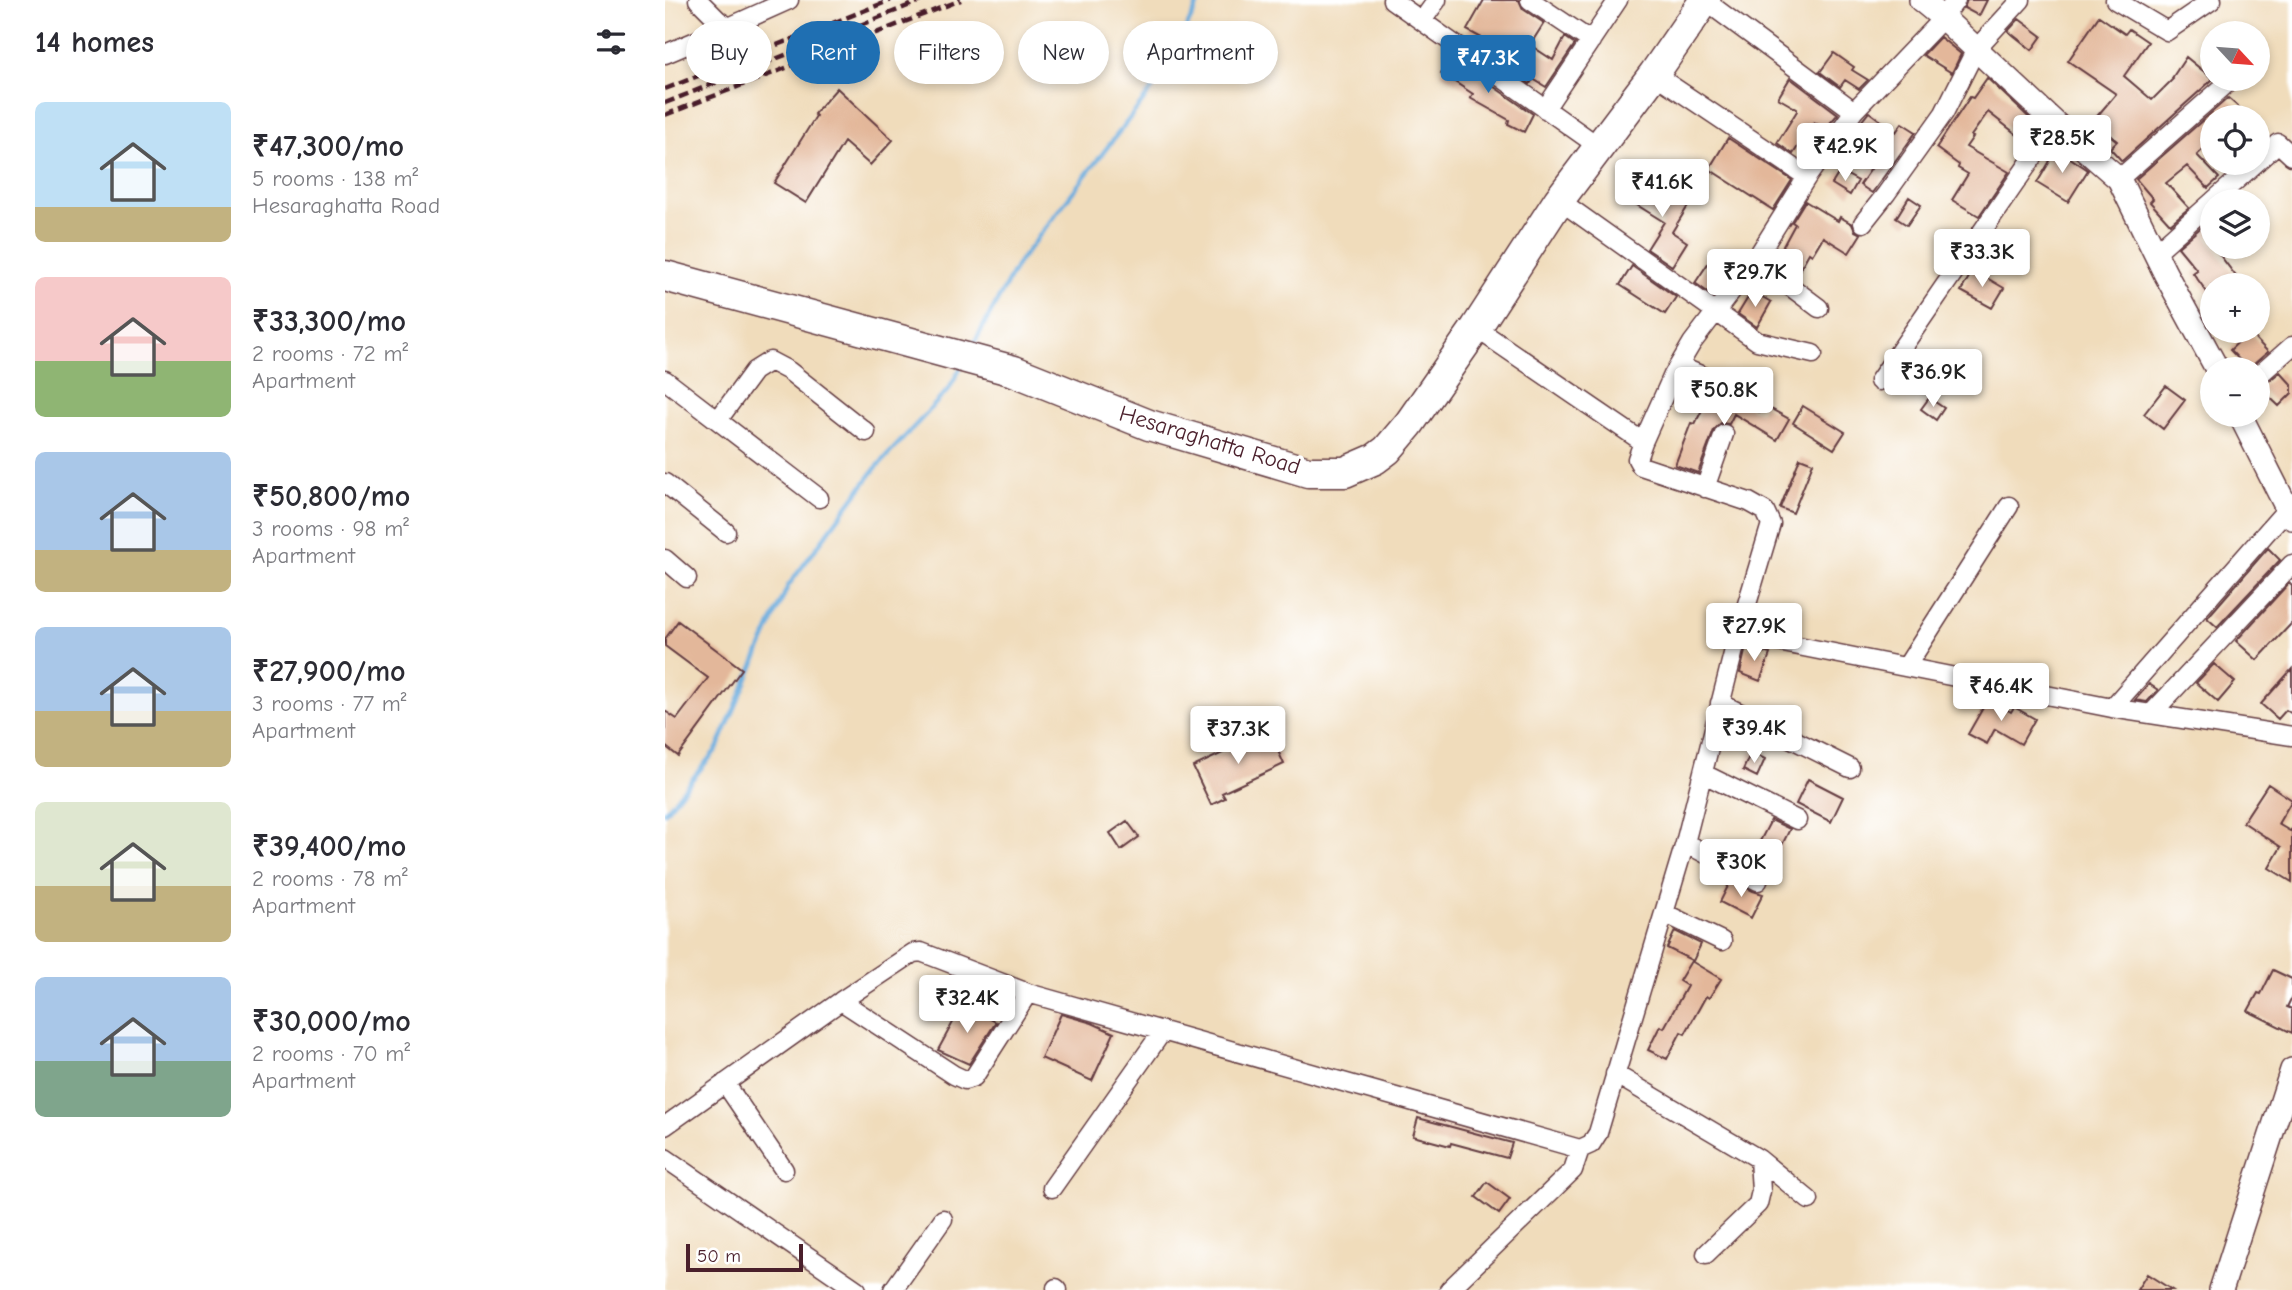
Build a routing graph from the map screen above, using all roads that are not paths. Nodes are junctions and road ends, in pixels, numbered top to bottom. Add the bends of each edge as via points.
1 (698, 0) edge
2 (1392, 0) edge
3 (1437, 0) edge
4 (1530, 0) edge
5 (1618, 0) edge
6 (1705, 0) edge
7 (1921, 0) edge
8 (2021, 0) edge
9 (2115, 0) edge
10 (2212, 0) edge
11 (776, 2) edge
12 (1949, 9) edge
13 (719, 21) edge
14 (740, 21) edge
15 (1422, 21) junction
16 (1591, 41) junction
17 (686, 45) edge
18 (1976, 49) junction
19 (665, 54) edge
20 (1654, 74) junction
21 (2218, 91) edge
22 (1545, 109) junction
23 (1854, 111) junction
24 (2056, 124) junction
25 (1598, 146) junction
26 (2270, 151) edge
27 (2292, 156) edge
28 (2242, 175) edge
29 (1807, 177) junction
30 (2119, 179) junction
31 (2227, 189) edge
32 (1559, 200) junction
33 (2200, 213) edge
34 (1863, 223) dead end
35 (2155, 253) junction
36 (1755, 260) junction
37 (665, 276) edge
38 (1819, 308) dead end
39 (1715, 311) junction
40 (1476, 328) junction
41 (2292, 346) edge
42 (1813, 354) dead end
43 (2211, 357) edge
44 (2270, 365) edge
45 (1679, 366) junction
46 (665, 380) edge
47 (1879, 381) dead end
48 (1755, 398) dead end
49 (718, 420) junction
50 (2246, 427) edge
51 (866, 432) dead end
52 (1724, 434) dead end
53 (1643, 442) junction
54 (665, 483) edge
55 (1705, 488) junction
56 (819, 498) dead end
57 (2009, 506) dead end
58 (2290, 513) edge
59 (726, 532) dead end
60 (665, 559) edge
61 (2292, 564) edge
62 (687, 578) dead end
63 (1738, 634) junction
64 (1906, 667) junction
65 (1720, 703) junction
66 (2112, 708) junction
67 (2151, 714) junction
68 (2292, 736) edge
69 (1850, 768) dead end
70 (1704, 774) junction
71 (1797, 820) dead end
72 (1685, 843) junction
73 (1758, 881) dead end
74 (1664, 913) junction
75 (1721, 941) dead end
76 (1028, 993) junction
77 (841, 1000) junction
78 (1162, 1032) junction
79 (2292, 1070) edge
80 (1615, 1073) junction
81 (725, 1083) junction
82 (665, 1126) edge
83 (1580, 1149) junction
84 (665, 1158) edge
85 (1759, 1158) junction
86 (784, 1170) dead end
87 (1052, 1188) dead end
88 (1809, 1200) dead end
89 (943, 1219) dead end
90 (1706, 1254) dead end
91 (857, 1290) edge
92 (893, 1290) edge
93 (1449, 1290) edge
94 (2221, 1290) edge

1 - 13 street
2 - 15 street
3 - 15 street
4 - 16 street
5 - 16 street
6 - 20 main road, Hesaraghatta Road
6 - 23 street
7 - 12 street
8 - 18 street
9 - 10 street via 2167,31
11 - 14 street
12 - 18 street
12 - 23 street
15 - 22 street
16 - 22 street
17 - 19 street
18 - 24 street
18 - 34 street via 1944,113
20 - 25 main road, Hesaraghatta Road
20 - 29 street
21 - 30 street
22 - 25 street
23 - 29 street
24 - 30 street
24 - 47 street
25 - 32 main road, Hesaraghatta Road
26 - 27 street via 2279,143
28 - 31 street
29 - 36 street
30 - 35 street
32 - 39 street
32 - 40 main road, Hesaraghatta Road
33 - 35 street
35 - 43 street
36 - 38 street
36 - 39 street
37 - 40 main road, Hesaraghatta Road via 1014,371 1149,425 1308,472 1345,472 1387,450
39 - 42 street via 1757,341
39 - 45 street
40 - 53 street
41 - 44 street
45 - 48 street
45 - 53 street
46 - 49 street
49 - 51 street via 754,371 770,361
49 - 56 street
50 - 58 street
52 - 55 street
53 - 55 street via 1637,459 1640,466
54 - 59 street
55 - 63 street via 1749,502 1765,512 1771,524
57 - 64 street
58 - 66 street
60 - 62 street
61 - 67 street
63 - 64 street
63 - 65 street
64 - 66 street
65 - 69 street
65 - 70 street
66 - 67 street
67 - 68 street
70 - 71 street
70 - 72 street
72 - 73 street
72 - 74 street
74 - 75 street
74 - 80 street
76 - 77 street via 930,955 913,953
76 - 77 street via 974,1077 965,1080
76 - 78 street
77 - 81 street
78 - 83 street
78 - 87 street
79 - 94 street
80 - 83 street via 1598,1133 1591,1144
80 - 85 street
81 - 82 street
81 - 86 street
83 - 93 street via 1573,1170
84 - 91 street
85 - 88 street
85 - 90 street via 1758,1204
89 - 92 street

